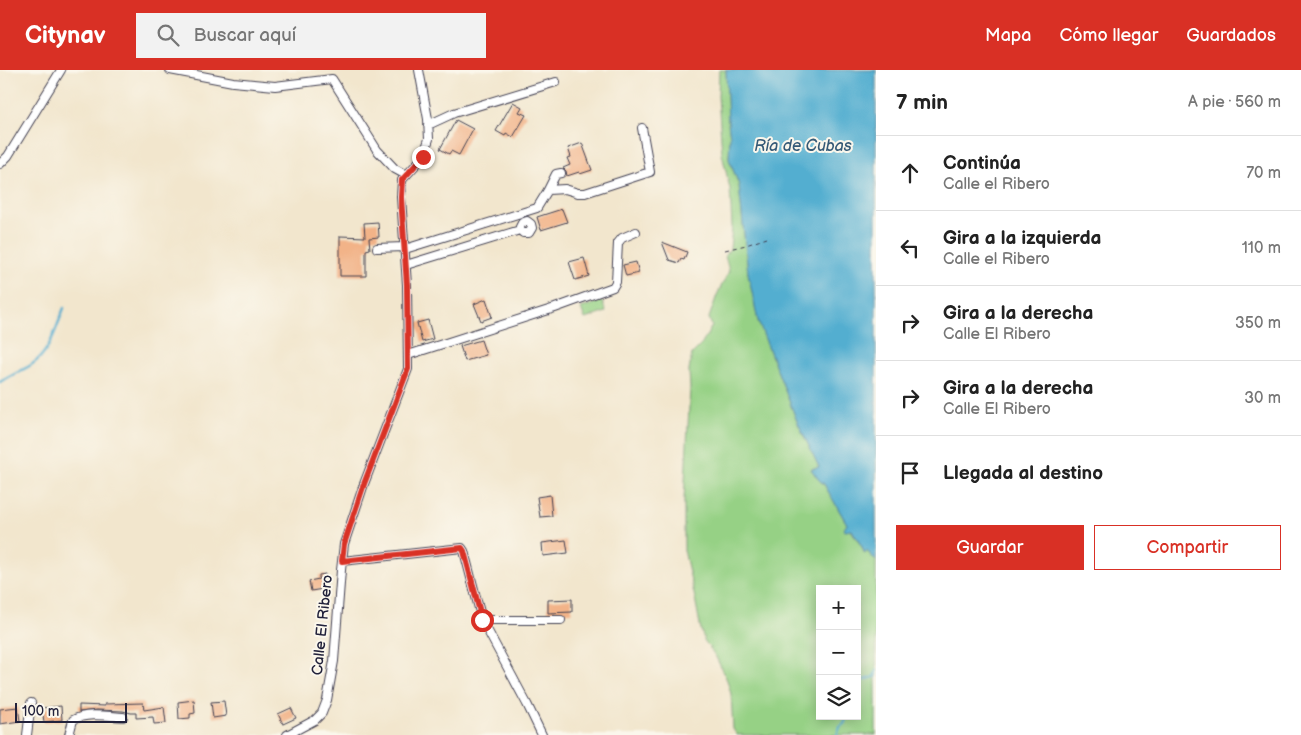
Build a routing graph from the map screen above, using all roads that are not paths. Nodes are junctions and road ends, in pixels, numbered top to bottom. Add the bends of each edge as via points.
1 (61, 70) edge
2 (170, 70) edge
3 (420, 70) edge
4 (556, 82) dead end
5 (428, 125) junction
6 (642, 128) dead end
7 (0, 164) edge
8 (561, 173) dead end
9 (406, 175) junction
10 (548, 190) junction
11 (520, 230) dead end
12 (636, 232) dead end
13 (377, 248) dead end
14 (404, 248) junction
15 (406, 265) junction
16 (408, 355) junction
17 (342, 561) junction
18 (482, 620) junction
19 (561, 620) dead end
20 (31, 703) dead end
21 (123, 717) dead end
22 (27, 735) edge
23 (69, 735) edge
24 (287, 735) edge
25 (542, 735) edge

1 - 7 street
2 - 9 street via 275,86 332,79 377,150 395,169
3 - 5 street
4 - 5 street via 454,113
5 - 9 street via 429,139 423,157
6 - 10 street via 650,172 585,193
8 - 10 street via 556,174
9 - 14 street, Calle El Ribero via 402,180 401,197
10 - 14 street via 537,208
11 - 15 street
12 - 16 street via 618,243 613,287
13 - 14 street
14 - 15 street, Calle El Ribero
15 - 16 street, Calle El Ribero
16 - 17 street, Calle El Ribero via 408,369 364,484 344,544
17 - 18 street, Calle El Ribero via 462,548
17 - 24 street, Calle El Ribero via 334,661 327,700 315,720
18 - 19 street
18 - 25 street, Calle El Ribero
20 - 22 street
21 - 23 street via 79,717 73,720

